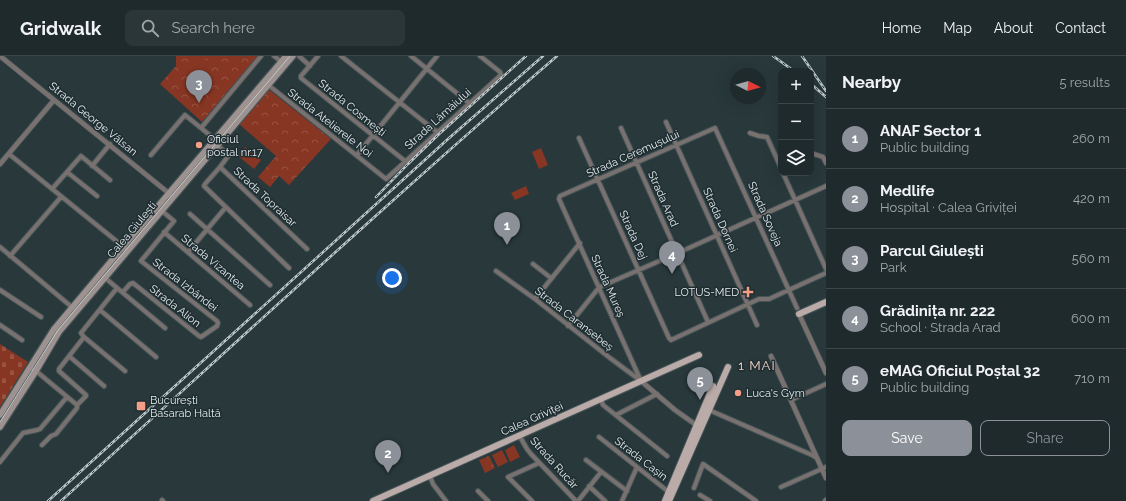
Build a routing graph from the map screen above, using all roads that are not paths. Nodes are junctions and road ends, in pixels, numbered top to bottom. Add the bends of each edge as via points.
1 (261, 56) edge
2 (274, 56) edge
3 (286, 56) edge
4 (293, 56) edge
5 (299, 56) edge
6 (318, 56) edge
7 (341, 56) edge
8 (411, 56) edge
9 (437, 56) edge
10 (480, 56) edge
11 (1, 59) edge
12 (283, 63) junction
13 (310, 66) junction
14 (426, 69) junction
15 (266, 83) junction
16 (54, 100) junction
17 (400, 102) junction
18 (469, 103) junction
19 (666, 122) dead end
20 (201, 128) junction
21 (621, 128) dead end
22 (715, 128) joint
23 (437, 132) junction
24 (750, 133) dead end
25 (372, 136) junction
26 (579, 138) dead end
27 (216, 142) junction
28 (110, 144) junction
29 (676, 145) junction
30 (9, 154) junction
31 (814, 154) edge
32 (151, 155) dead end
33 (357, 155) junction
34 (405, 161) junction
35 (778, 161) edge
36 (637, 162) junction
37 (826, 163) edge
38 (0, 164) edge
39 (92, 166) junction
40 (220, 167) junction
41 (67, 172) junction
42 (784, 176) edge
43 (386, 178) joint
44 (110, 180) dead end
45 (598, 180) junction
46 (826, 186) edge
47 (52, 189) junction
48 (171, 195) junction
49 (97, 196) dead end
50 (61, 197) junction
51 (560, 198) joint
52 (795, 200) junction
53 (226, 207) junction
54 (162, 211) junction
55 (190, 214) dead end
56 (756, 218) junction
57 (207, 230) junction
58 (164, 232) junction
59 (717, 236) junction
60 (580, 243) junction
61 (0, 247) edge
62 (123, 247) junction
63 (307, 249) dead end
64 (128, 251) junction
65 (188, 252) junction
66 (678, 253) junction
67 (10, 256) junction
68 (141, 261) joint
69 (533, 264) dead end
70 (289, 268) dead end
71 (826, 269) edge
72 (638, 270) junction
73 (496, 271) dead end
74 (826, 273) edge
75 (102, 276) junction
76 (551, 278) junction
77 (270, 285) dead end
78 (118, 288) junction
79 (599, 288) junction
80 (0, 290) edge
81 (789, 290) junction
82 (123, 292) junction
83 (535, 299) junction
84 (826, 302) edge
85 (747, 304) junction
86 (250, 305) dead end
87 (74, 309) junction
88 (100, 310) junction
89 (798, 311) junction
90 (41, 316) dead end
91 (708, 322) junction
92 (218, 323) joint
93 (0, 325) edge
94 (568, 326) junction
95 (757, 326) dead end
96 (165, 328) dead end
97 (84, 337) junction
98 (22, 340) dead end
99 (699, 355) dead end
100 (69, 356) junction
101 (771, 356) dead end
102 (156, 357) dead end
103 (728, 367) dead end
104 (30, 368) junction
105 (36, 371) junction
106 (125, 371) dead end
107 (826, 373) edge
108 (641, 381) junction
109 (826, 384) edge
110 (104, 386) dead end
111 (713, 386) joint
112 (657, 394) junction
113 (716, 395) junction
114 (67, 397) junction
115 (600, 399) junction
116 (791, 400) junction
117 (77, 405) junction
118 (709, 410) junction
119 (0, 415) edge
120 (616, 415) junction
121 (0, 427) edge
122 (699, 427) junction
123 (520, 436) junction
124 (599, 437) dead end
125 (42, 445) dead end
126 (667, 456) dead end
127 (817, 458) junction
128 (586, 460) dead end
129 (0, 462) edge
130 (539, 463) junction
131 (637, 467) junction
132 (824, 468) edge
133 (601, 472) junction
134 (430, 476) junction
135 (826, 478) edge
136 (589, 486) junction
137 (781, 487) dead end
138 (694, 488) dead end
139 (478, 491) dead end
140 (626, 491) junction
141 (671, 493) junction
142 (700, 495) dead end
143 (373, 501) edge
144 (446, 501) edge
145 (488, 501) edge
146 (532, 501) edge
147 (577, 501) edge
148 (605, 501) edge
149 (622, 501) edge
150 (665, 501) edge
151 (670, 501) edge
152 (710, 501) edge
153 (756, 501) edge

1 - 20 street
2 - 12 street
3 - 12 main road, Calea Giulești
4 - 12 main road, Calea Giulești
5 - 13 street
6 - 13 street
7 - 17 street
8 - 14 street
9 - 14 street
10 - 18 street, Strada Lămâiului via 501,75
11 - 16 street, Strada George Vâlsan
12 - 15 main road, Calea Giulești
13 - 25 street, Strada Cosmești via 301,78
14 - 17 street
14 - 18 street
15 - 27 main road, Calea Giulești
15 - 33 street, Strada Atelierele Noi
16 - 28 street, Strada George Vâlsan
16 - 30 street
17 - 23 street
17 - 25 street
18 - 23 street, Strada Lămâiului
19 - 29 street, Strada Dornei
20 - 27 street
20 - 32 street via 185,115
21 - 36 street, Strada Arad
22 - 29 street, Strada Ceremușului
22 - 56 street, Strada Soveja
23 - 34 street, Strada Lămâiului
24 - 35 street via 767,137
25 - 33 street
25 - 34 street, Strada Cosmești
26 - 45 street, Strada Dej
27 - 40 street, Strada Topraisar via 229,155
27 - 48 main road, Calea Giulești
28 - 39 street
28 - 48 street, Strada George Vâlsan
29 - 36 street, Strada Ceremușului
29 - 59 street, Strada Dornei
30 - 38 street
30 - 47 street
31 - 37 street via 824,157
33 - 43 street, Strada Atelierele Noi
34 - 43 street, Strada Lămâiului
36 - 45 street, Strada Ceremușului
36 - 66 street, Strada Arad
39 - 41 street via 80,156
39 - 44 street
40 - 53 street via 204,186
40 - 63 street, Strada Topraisar
41 - 47 street
41 - 49 street
42 - 52 street
45 - 51 street, Strada Ceremușului
45 - 72 street, Strada Dej
46 - 52 street
47 - 50 street
48 - 54 main road, Calea Giulești
48 - 62 main road, Calea Giulești
50 - 62 street
50 - 67 street
51 - 60 street, Strada Mureș
52 - 56 street
52 - 71 street
53 - 57 street
53 - 70 street
54 - 58 street, Strada Vizantea via 174,221
54 - 64 main road, Calea Giulești
55 - 57 street
56 - 59 street
56 - 81 street, Strada Soveja
57 - 65 street
57 - 77 street
58 - 65 street, Strada Vizantea
58 - 68 street, Strada Vizantea
59 - 66 street
59 - 85 street, Strada Dornei
60 - 76 street
60 - 79 street, Strada Mureș
61 - 67 street
62 - 64 street
62 - 75 main road, Calea Giulești
64 - 75 main road, Calea Giulești
65 - 86 street, Strada Vizantea
66 - 72 street
66 - 91 street, Strada Arad
67 - 87 street
68 - 92 street, Strada Izbândei
69 - 76 street
72 - 79 street
72 - 91 street, Strada Dej via 670,340
73 - 83 street, Strada Caransebeș
74 - 81 street
75 - 78 street
75 - 87 main road, Calea Giulești
76 - 83 street
78 - 82 street
78 - 88 street
79 - 94 street
79 - 108 street, Strada Mureș
80 - 90 street
81 - 85 street via 769,299 759,299
81 - 89 street, Strada Soveja
82 - 92 street, Strada Alion via 133,283 201,337
82 - 96 street
83 - 94 street, Strada Caransebeș
84 - 89 main road
85 - 91 street
85 - 95 street, Strada Dornei
87 - 104 main road, Calea Giulești via 54,329
87 - 105 main road, Calea Giulești
88 - 97 street via 81,333
88 - 102 street
89 - 107 street, Strada Soveja
93 - 98 street
94 - 108 street, Strada Caransebeș
97 - 100 street
97 - 106 street
99 - 108 main road, Calea Griviței
100 - 110 street
100 - 117 street via 58,370 86,395
101 - 116 street
103 - 113 main road
104 - 105 street
104 - 119 main road, Calea Giulești
105 - 114 street
105 - 121 main road, Calea Giulești
108 - 112 street
108 - 115 main road, Calea Griviței
109 - 116 street
111 - 113 street
111 - 122 main road
112 - 120 street
112 - 122 street
113 - 118 main road
114 - 117 street
114 - 129 street via 40,429 24,433
115 - 120 street via 603,405
115 - 123 main road, Calea Griviței
116 - 127 street
117 - 125 street via 56,434
118 - 122 main road
118 - 127 street
120 - 126 street
122 - 141 main road
123 - 130 street, Strada Rucăr
123 - 134 main road, Calea Griviței
124 - 131 street, Strada Cașin
127 - 132 street
128 - 133 street
130 - 146 street via 508,477
130 - 147 street, Strada Rucăr
131 - 140 street
131 - 141 street, Strada Cașin
132 - 135 street
132 - 137 street
133 - 136 street
133 - 140 street
134 - 143 main road, Calea Griviței
134 - 144 street
136 - 147 street
136 - 148 street
138 - 153 street via 704,464
139 - 145 street
140 - 149 street
141 - 150 main road
141 - 151 main road
142 - 152 street

